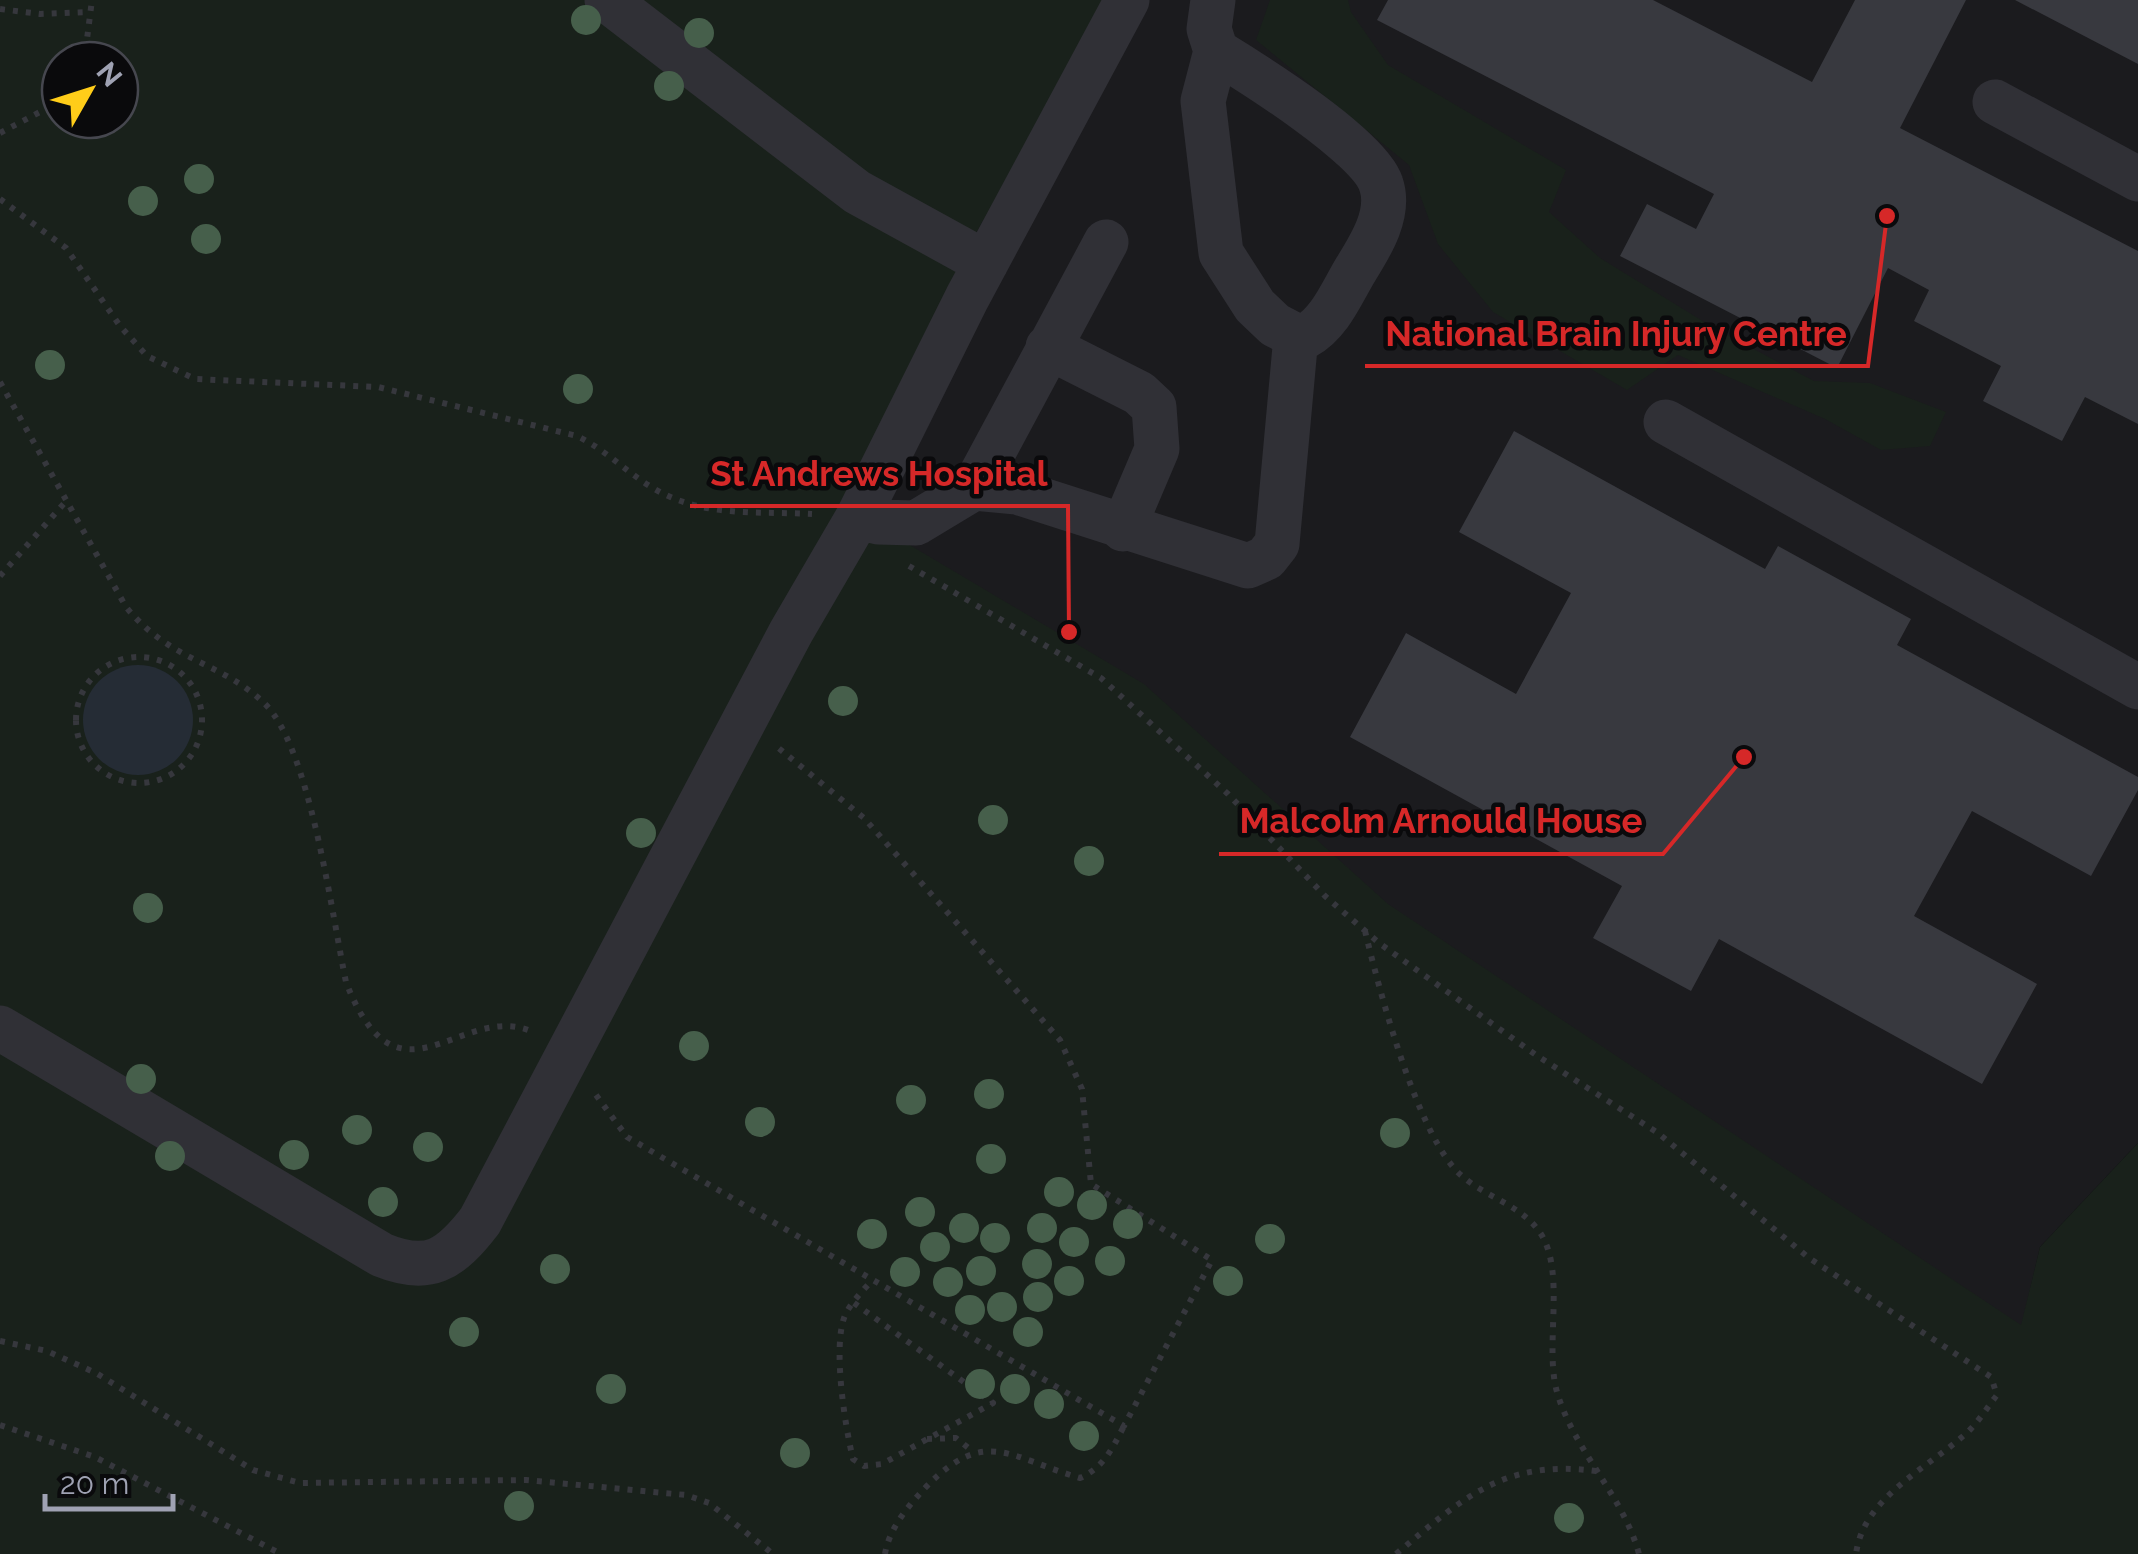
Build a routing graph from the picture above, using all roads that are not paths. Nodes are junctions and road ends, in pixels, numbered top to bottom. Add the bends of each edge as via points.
1 (607, 0) edge
2 (1127, 0) edge
3 (1212, 0) edge
4 (1216, 52) junction
5 (1995, 102) dead end
6 (2138, 179) edge
7 (1106, 242) dead end
8 (986, 263) junction
9 (1296, 336) junction
10 (1048, 347) junction
11 (1666, 422) dead end
12 (974, 488) junction
13 (858, 517) junction
14 (1123, 529) junction
15 (2138, 686) edge
16 (0, 1028) edge

1 - 8 lane via 857,192
2 - 8 lane
3 - 4 lane via 1209,29
4 - 9 lane via 1203,101 1221,253 1254,306
4 - 9 lane via 1363,155 1382,185 1372,244 1321,324
5 - 6 lane
7 - 10 lane
8 - 13 lane
9 - 14 lane via 1277,544 1266,558 1248,566
10 - 12 lane
10 - 14 lane via 1139,392 1154,407 1156,449
11 - 15 lane
12 - 13 lane via 916,522
12 - 14 lane via 1017,492
13 - 16 lane via 464,1243 428,1264 408,1265

